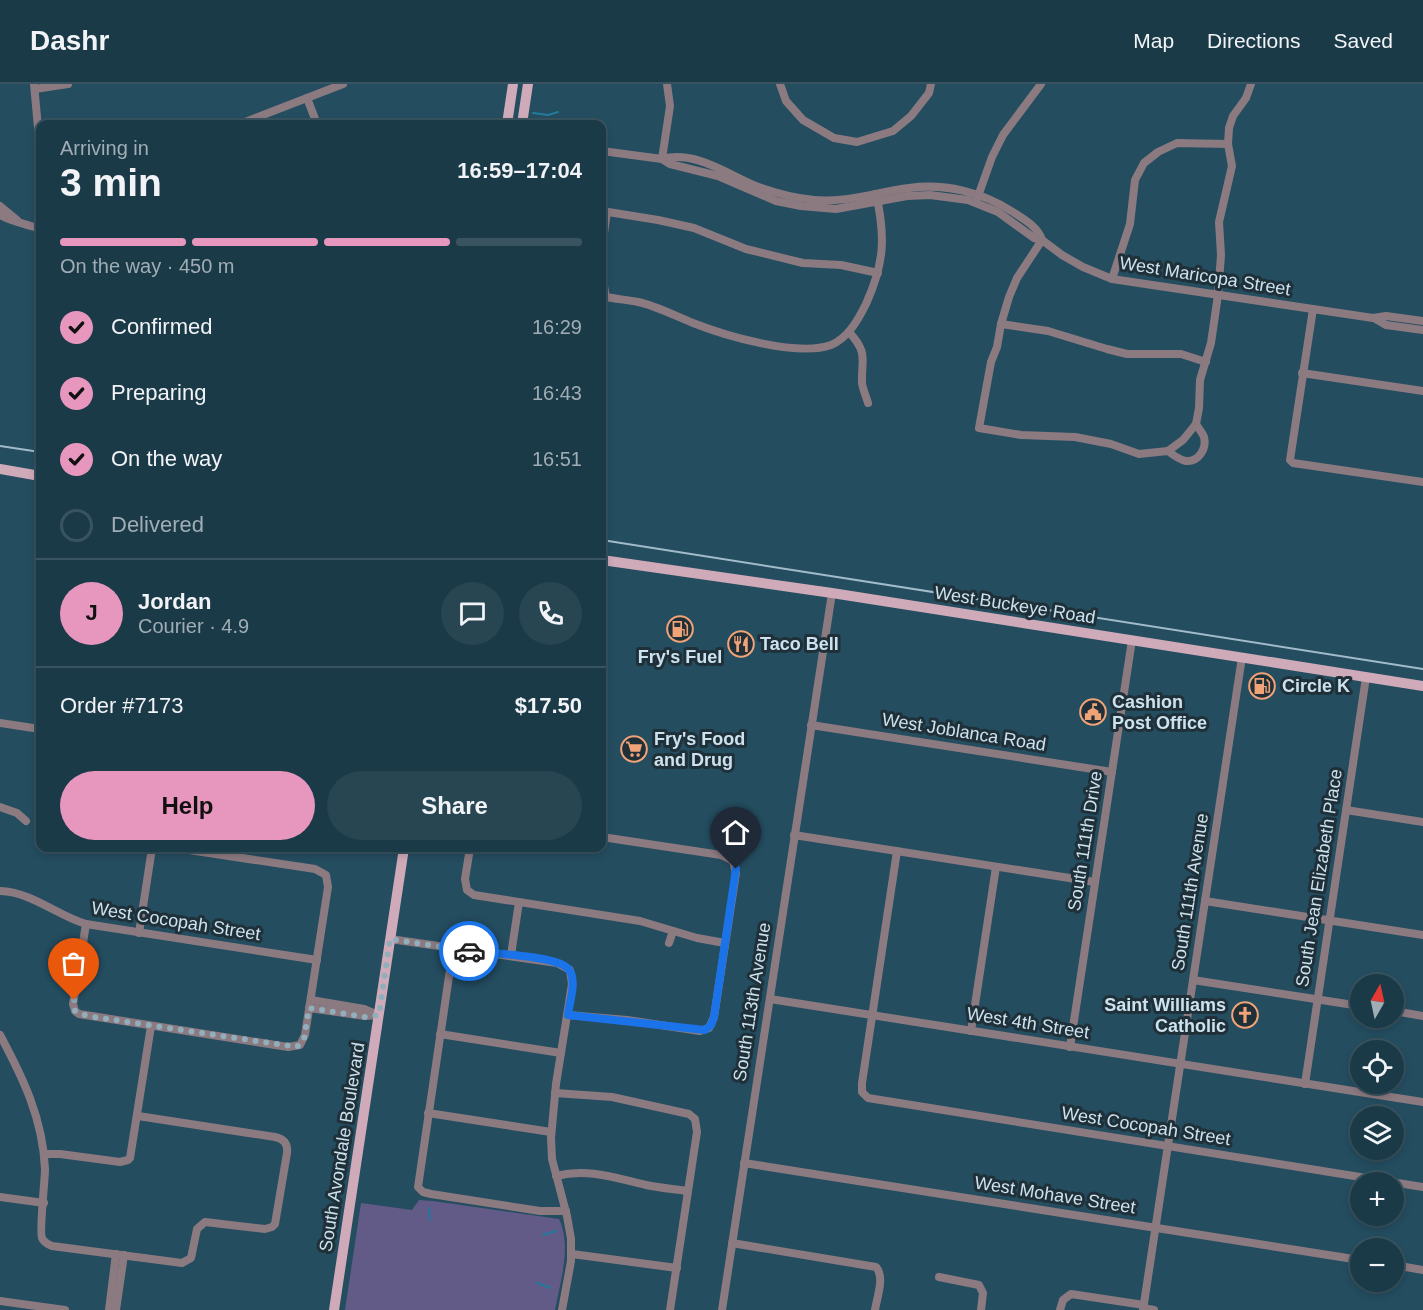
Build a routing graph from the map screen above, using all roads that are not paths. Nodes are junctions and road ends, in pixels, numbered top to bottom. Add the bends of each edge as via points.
1 (68, 84) edge
2 (344, 84) edge
3 (513, 84) edge
4 (528, 84) edge
5 (667, 84) edge
6 (780, 84) edge
7 (931, 84) edge
8 (1041, 84) edge
9 (1251, 84) edge
10 (35, 87) edge
11 (307, 98) junction
12 (38, 120) edge
13 (250, 120) edge
14 (315, 120) edge
15 (508, 120) edge
16 (523, 120) edge
17 (1228, 144) junction
18 (606, 152) edge
19 (662, 159) junction
20 (877, 198) junction
21 (977, 199) junction
22 (0, 206) edge
23 (606, 212) edge
24 (0, 215) edge
25 (17, 220) junction
26 (36, 227) edge
27 (1042, 240) junction
28 (878, 273) junction
29 (1112, 279) junction
30 (1218, 295) junction
31 (606, 297) edge
32 (1313, 309) junction
33 (1373, 318) junction
34 (1423, 321) edge
35 (1001, 324) junction
36 (1423, 330) edge
37 (849, 332) junction
38 (1206, 362) junction
39 (1302, 373) junction
40 (1423, 391) edge
41 (868, 403) dead end
42 (1196, 424) junction
43 (1168, 451) junction
44 (0, 469) edge
45 (36, 475) edge
46 (1423, 482) edge
47 (606, 561) edge
48 (832, 593) junction
49 (1132, 640) junction
50 (1242, 657) junction
51 (1366, 677) junction
52 (1423, 686) edge
53 (0, 723) edge
54 (812, 725) junction
55 (36, 728) edge
56 (1112, 772) junction
57 (0, 807) edge
58 (1346, 810) junction
59 (26, 821) dead end
60 (1423, 822) edge
61 (794, 835) junction
62 (606, 838) edge
63 (897, 851) junction
64 (151, 852) edge
65 (202, 852) edge
66 (403, 852) edge
67 (469, 852) edge
68 (996, 867) junction
69 (1095, 882) junction
70 (0, 891) edge
71 (1205, 901) junction
72 (519, 902) junction
73 (1329, 921) junction
74 (86, 924) junction
75 (673, 931) junction
76 (139, 933) junction
77 (1423, 936) edge
78 (390, 939) junction
79 (669, 943) dead end
80 (725, 943) junction
81 (453, 949) junction
82 (511, 956) junction
83 (317, 960) junction
84 (1193, 980) junction
85 (770, 999) junction
86 (1317, 999) junction
87 (310, 1004) junction
88 (1350, 1004) edge
89 (1404, 1013) edge
90 (379, 1015) junction
91 (568, 1015) junction
92 (872, 1015) junction
93 (1423, 1016) edge
94 (151, 1026) junction
95 (971, 1030) junction
96 (440, 1034) junction
97 (0, 1035) edge
98 (1071, 1047) junction
99 (561, 1053) junction
100 (1180, 1064) junction
101 (1305, 1084) junction
102 (555, 1094) junction
103 (1423, 1102) edge
104 (428, 1113) junction
105 (138, 1116) junction
106 (551, 1132) junction
107 (1168, 1146) junction
108 (44, 1155) junction
109 (744, 1163) junction
110 (556, 1176) junction
111 (1423, 1187) edge
112 (688, 1191) junction
113 (0, 1197) edge
114 (44, 1203) junction
115 (566, 1211) junction
116 (1156, 1228) junction
117 (732, 1243) junction
118 (572, 1254) junction
119 (120, 1255) junction
120 (1350, 1258) edge
121 (1404, 1267) edge
122 (677, 1268) junction
123 (1423, 1270) edge
124 (939, 1277) dead end
125 (0, 1301) edge
126 (1143, 1308) edge
127 (65, 1310) edge
128 (109, 1310) edge
129 (116, 1310) edge
130 (334, 1310) edge
131 (562, 1310) edge
132 (670, 1310) edge
133 (722, 1310) edge
134 (875, 1310) edge
135 (981, 1310) edge
136 (1060, 1310) edge
137 (1154, 1310) edge

1 - 10 street
2 - 11 street
3 - 15 main road
4 - 16 main road
5 - 19 street via 670,106
6 - 7 street via 786,101 803,120 834,138 857,142 893,131 914,112
8 - 21 street via 1003,135
9 - 17 street via 1233,116
10 - 12 street
11 - 13 street
11 - 14 street
17 - 29 street via 1177,143 1144,163 1135,180 1130,224
17 - 30 street via 1232,166 1219,222
18 - 19 street, West Maricopa Street
19 - 20 street, West Maricopa Street via 672,157 710,164 788,196 830,200
20 - 21 street, West Maricopa Street via 930,195
20 - 28 street via 882,236
21 - 27 street, West Maricopa Street
22 - 25 street
23 - 28 street via 694,228 746,249 803,263 841,265
24 - 25 street
25 - 26 street
27 - 29 street, West Maricopa Street via 1083,267
27 - 35 street via 1017,278
28 - 37 street
29 - 30 street, West Maricopa Street
30 - 32 street, West Maricopa Street
30 - 38 street
31 - 37 street via 639,302 713,331 800,349 832,344
32 - 33 street, West Maricopa Street
32 - 39 street
33 - 34 street, West Maricopa Street
33 - 36 street, West Maricopa Street via 1386,325
35 - 38 street via 1058,334 1127,354 1181,354
35 - 43 street via 979,428 1021,435 1075,437 1139,454
37 - 41 street via 864,357 862,386
38 - 42 street via 1200,380
39 - 40 street
39 - 46 street via 1290,460 1293,463
42 - 43 street
42 - 43 street via 1204,435 1205,445 1199,456 1186,460
44 - 45 main road
47 - 48 main road, West Buckeye Road
48 - 49 main road, West Buckeye Road
48 - 54 street, South 113th Avenue
49 - 50 main road, West Buckeye Road
49 - 56 street, South 111th Drive
50 - 51 main road, West Buckeye Road
50 - 71 street, South 111th Avenue
51 - 52 main road, West Buckeye Road
51 - 58 street, South Jean Elizabeth Place
53 - 55 street
54 - 56 street, West Joblanca Road
54 - 61 street, South 113th Avenue
56 - 69 street, South 111th Drive
57 - 59 street
58 - 60 street
58 - 73 street, South Jean Elizabeth Place
61 - 63 street
61 - 85 street, South 113th Avenue
62 - 80 street via 721,855 733,861 736,873
63 - 68 street
63 - 92 street
64 - 76 street
65 - 83 street via 315,869 326,875 328,887
66 - 78 main road, South Avondale Boulevard
67 - 72 street via 467,890
68 - 69 street
68 - 95 street
69 - 98 street, South 111th Drive
70 - 74 street, West Cocopah Street via 28,897
71 - 73 street
71 - 84 street, South 111th Avenue
72 - 75 street via 640,921
72 - 82 street
73 - 77 street
73 - 86 street, South Jean Elizabeth Place
74 - 76 street, West Cocopah Street
74 - 94 street via 75,1011
75 - 79 street
75 - 80 street
76 - 83 street, West Cocopah Street
78 - 81 street
78 - 90 main road, South Avondale Boulevard
80 - 91 street via 709,1028 696,1031
81 - 82 street
81 - 96 street
82 - 91 street via 557,963 570,970
83 - 87 street
84 - 86 street
84 - 100 street, South 111th Avenue
85 - 92 street, West 4th Street
85 - 109 street, South 113th Avenue
86 - 88 street
86 - 101 street, South Jean Elizabeth Place
87 - 90 street via 365,1017
87 - 94 street via 304,1039 300,1045 288,1047
89 - 93 street
90 - 130 main road, South Avondale Boulevard
91 - 99 street
92 - 95 street, West 4th Street
92 - 107 street, West Cocopah Street via 862,1083 864,1095
94 - 105 street
95 - 98 street, West 4th Street
96 - 99 street
96 - 104 street
97 - 108 street via 33,1103
98 - 100 street, West 4th Street
99 - 102 street
100 - 101 street, West 4th Street
100 - 107 street, South 111th Avenue
101 - 103 street, West 4th Street
102 - 106 street
102 - 112 street via 619,1098 689,1114 695,1119 697,1132
104 - 106 street
104 - 115 street via 418,1179 420,1190 532,1210
105 - 108 street via 128,1160
105 - 119 street via 276,1137 285,1143 287,1153 278,1215 272,1227 201,1223 188,1261 178,1263
106 - 110 street
107 - 111 street, West Cocopah Street
107 - 116 street, South 111th Avenue
108 - 114 street
109 - 116 street, West Mohave Street
109 - 117 street, South 113th Avenue
110 - 112 street via 597,1173
110 - 115 street
112 - 122 street
113 - 114 street
114 - 119 street via 40,1230 43,1240 52,1246
115 - 118 street
116 - 120 street, West Mohave Street
116 - 126 street, South 111th Avenue
117 - 133 street, South 113th Avenue
117 - 134 street via 878,1269
118 - 122 street
118 - 131 street
119 - 128 street
119 - 129 street
121 - 123 street
122 - 132 street
124 - 135 street via 973,1282 981,1287
125 - 127 street
126 - 136 street via 1075,1294 1065,1297
126 - 137 street

